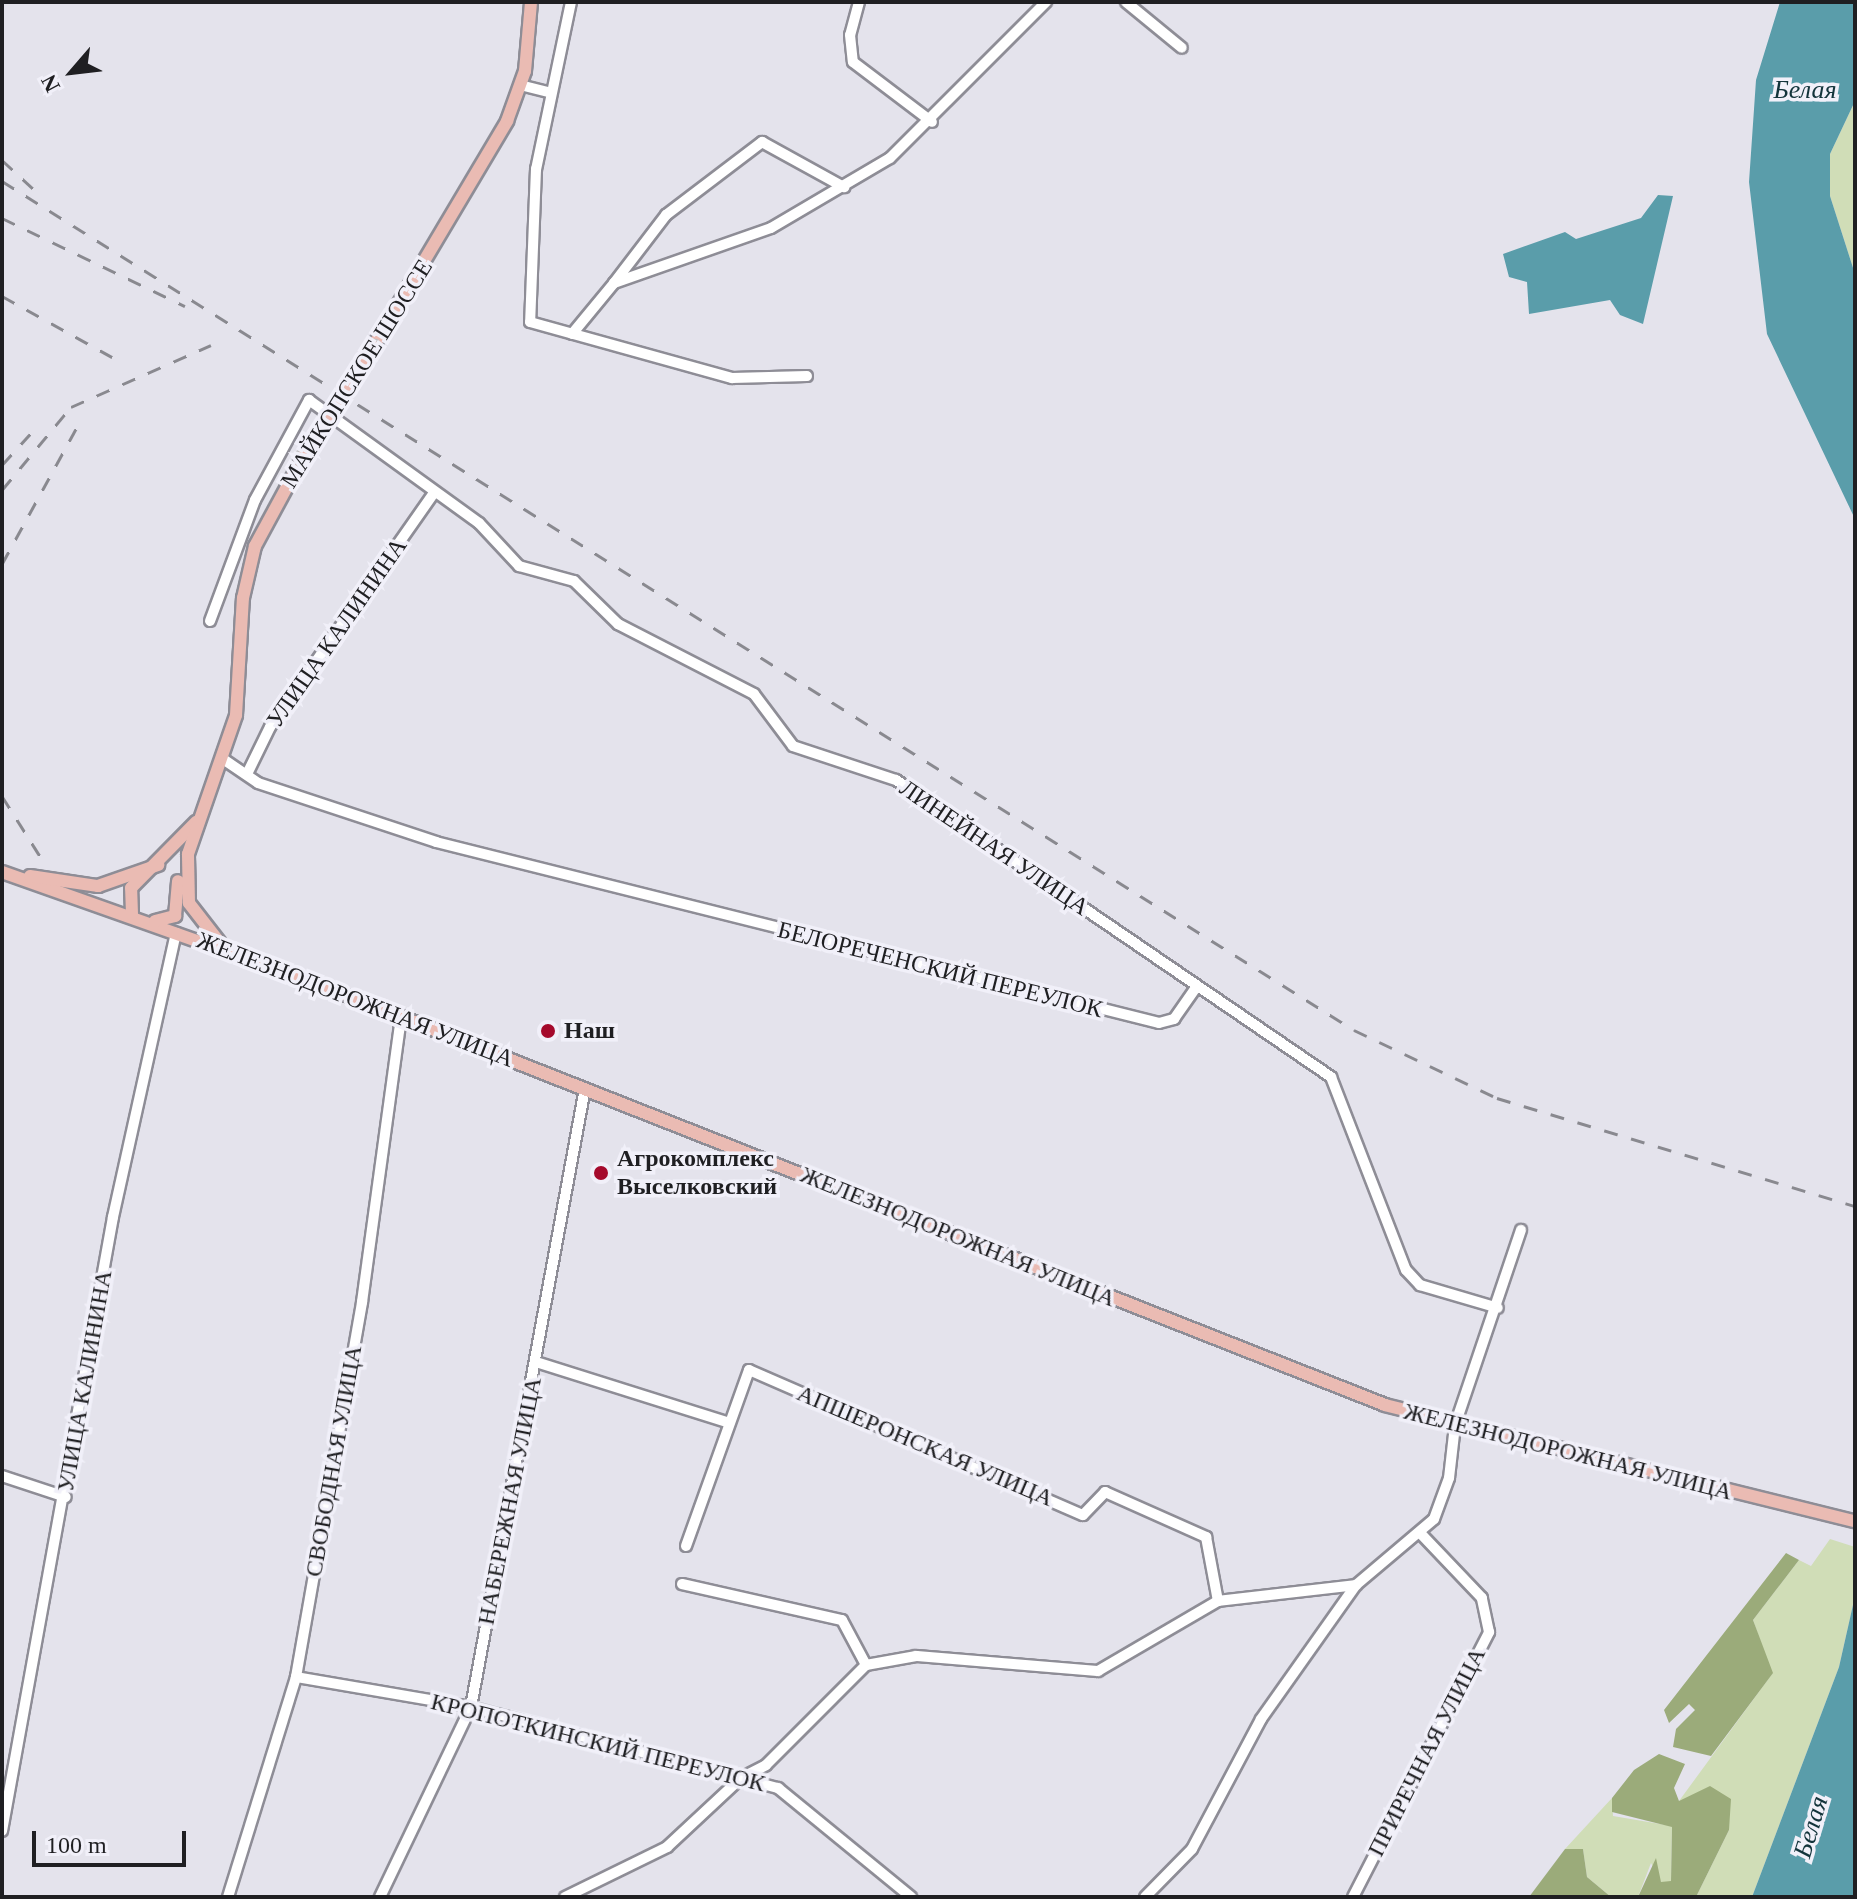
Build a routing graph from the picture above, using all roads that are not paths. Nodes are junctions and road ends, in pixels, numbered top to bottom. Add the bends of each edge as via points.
1 (531, 2) edge
2 (571, 2) edge
3 (859, 2) edge
4 (1046, 2) edge
5 (1126, 2) edge
6 (1182, 48) dead end
7 (520, 85) junction
8 (551, 93) junction
9 (932, 122) junction
10 (844, 187) junction
11 (614, 283) junction
12 (572, 334) junction
13 (807, 376) dead end
14 (433, 494) junction
15 (210, 621) dead end
16 (223, 759) junction
17 (247, 774) junction
18 (200, 817) junction
19 (188, 854) junction
20 (158, 865) junction
21 (2, 871) edge
22 (138, 917) junction
23 (176, 933) junction
24 (237, 953) junction
25 (1195, 989) junction
26 (401, 1016) junction
27 (585, 1088) junction
28 (1521, 1230) dead end
29 (1498, 1308) junction
30 (536, 1362) junction
31 (726, 1422) junction
32 (1455, 1425) junction
33 (2, 1476) edge
34 (66, 1497) junction
35 (1855, 1521) edge
36 (1421, 1534) junction
37 (686, 1546) dead end
38 (682, 1584) dead end
39 (1356, 1585) junction
40 (1218, 1601) junction
41 (866, 1665) junction
42 (296, 1677) junction
43 (471, 1707) junction
44 (741, 1778) junction
45 (2, 1831) edge
46 (228, 1897) edge
47 (380, 1897) edge
48 (566, 1897) edge
49 (911, 1897) edge
50 (1145, 1897) edge
51 (1353, 1897) edge

1 - 7 main road, МАЙКОПСКОЕ ШОССЕ
2 - 8 street
3 - 9 street via 850,35 853,62
4 - 9 street
5 - 6 street
7 - 8 street
7 - 16 main road, МАЙКОПСКОЕ ШОССЕ, bridge via 473,187 302,459 248,572 236,715
8 - 12 street via 536,169 530,322
9 - 10 street
10 - 11 street via 721,249
10 - 11 street via 762,142 666,215
11 - 12 street
12 - 13 street via 732,378
14 - 15 street, ЛИНЕЙНАЯ УЛИЦА via 309,400 255,500
14 - 17 street, УЛИЦА КАЛИНИНА via 270,727
14 - 25 street, ЛИНЕЙНАЯ УЛИЦА via 479,523 519,566 574,581 618,624 754,694 793,746 896,780 1036,870
16 - 17 street, БЕЛОРЕЧЕНСКИЙ ПЕРЕУЛОК
16 - 18 main road
17 - 25 street, БЕЛОРЕЧЕНСКИЙ ПЕРЕУЛОК via 436,842 630,895 1159,1023 1174,1019
18 - 19 main road
18 - 20 main road
19 - 22 main road via 175,916
19 - 24 main road via 185,886 192,912 207,933
20 - 21 main road via 98,886
20 - 22 main road via 131,888
21 - 22 main road, ЖЕЛЕЗНОДОРОЖНАЯ УЛИЦА
22 - 23 main road, ЖЕЛЕЗНОДОРОЖНАЯ УЛИЦА
23 - 24 main road, ЖЕЛЕЗНОДОРОЖНАЯ УЛИЦА
23 - 34 street, УЛИЦА КАЛИНИНА via 113,1217
24 - 26 main road, ЖЕЛЕЗНОДОРОЖНАЯ УЛИЦА
25 - 29 street via 1331,1077 1406,1270 1420,1285
26 - 27 main road, ЖЕЛЕЗНОДОРОЖНАЯ УЛИЦА
26 - 42 street, СВОБОДНАЯ УЛИЦА via 362,1302
27 - 30 street, НАБЕРЕЖНАЯ УЛИЦА
27 - 32 main road, ЖЕЛЕЗНОДОРОЖНАЯ УЛИЦА via 1309,1378
28 - 29 street
29 - 32 street
30 - 31 street
30 - 43 street, НАБЕРЕЖНАЯ УЛИЦА
31 - 37 street, АПШЕРОНСКАЯ УЛИЦА
31 - 40 street, АПШЕРОНСКАЯ УЛИЦА via 749,1370 1083,1515 1105,1492 1206,1537
32 - 35 main road, ЖЕЛЕЗНОДОРОЖНАЯ УЛИЦА
32 - 36 street via 1449,1478
33 - 34 street
34 - 45 street, УЛИЦА КАЛИНИНА
36 - 39 street
36 - 51 street, ПРИРЕЧНАЯ УЛИЦА via 1482,1598 1489,1632
38 - 41 street via 842,1620
39 - 40 street
39 - 50 street via 1261,1719 1192,1849
40 - 41 street via 1098,1671 916,1656
41 - 44 street via 766,1765
42 - 43 street, КРОПОТКИНСКИЙ ПЕРЕУЛОК
42 - 46 street, СВОБОДНАЯ УЛИЦА
43 - 44 street, КРОПОТКИНСКИЙ ПЕРЕУЛОК
43 - 47 street, НАБЕРЕЖНАЯ УЛИЦА
44 - 48 street via 667,1847
44 - 49 street, КРОПОТКИНСКИЙ ПЕРЕУЛОК via 778,1788

